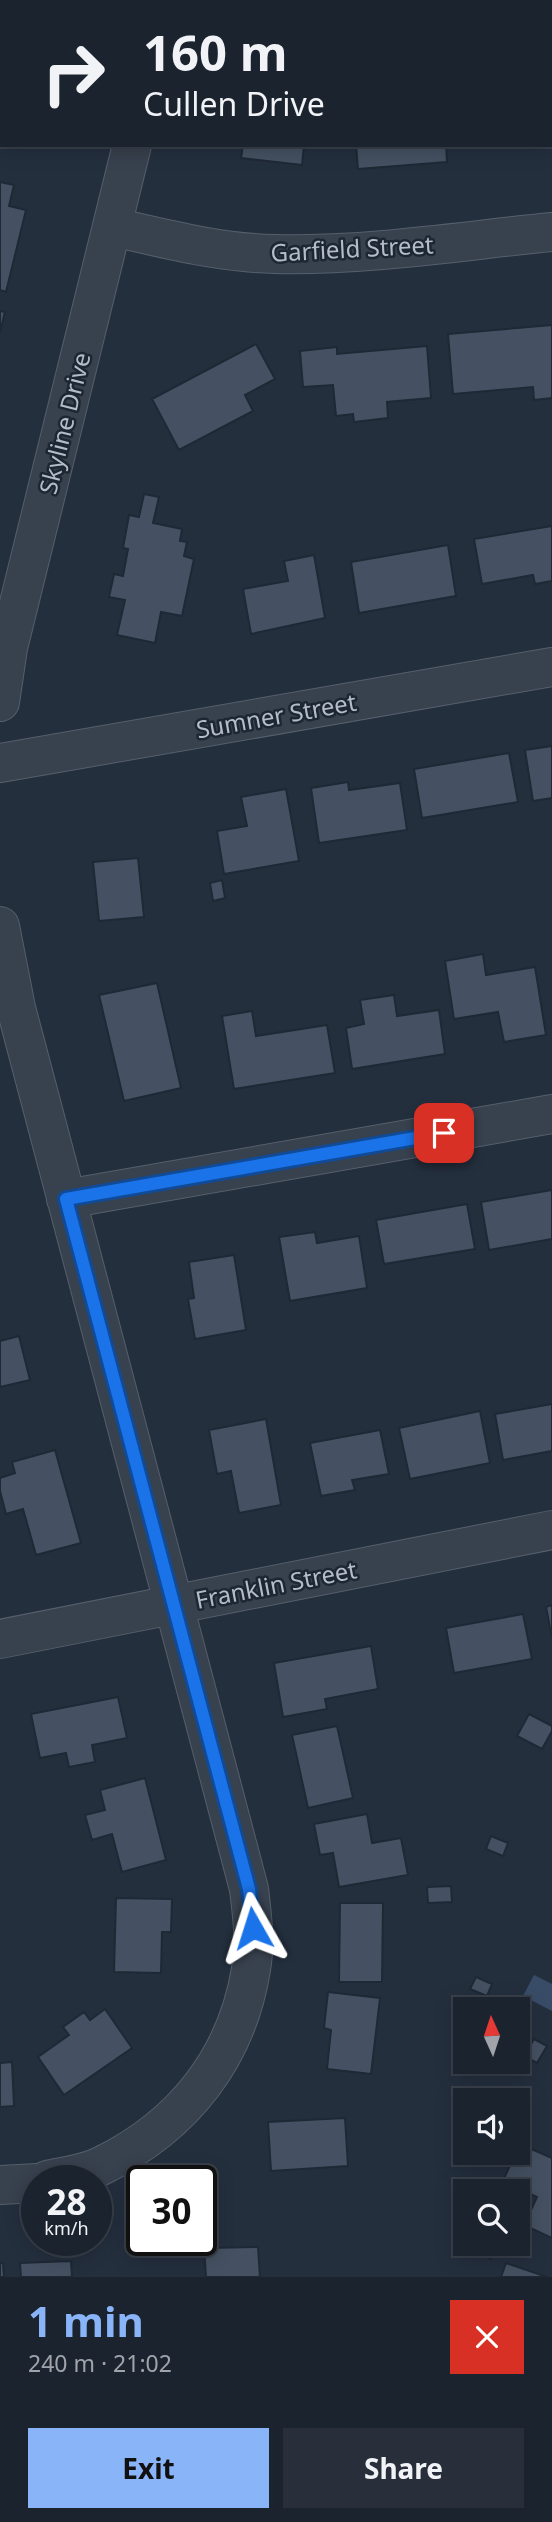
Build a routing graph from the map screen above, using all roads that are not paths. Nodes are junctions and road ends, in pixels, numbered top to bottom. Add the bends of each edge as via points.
1 (132, 147) edge
2 (113, 227) junction
3 (552, 232) edge
4 (552, 667) edge
5 (0, 702) edge
6 (0, 762) edge
7 (0, 926) edge
8 (552, 1114) edge
9 (66, 1199) junction
10 (552, 1530) edge
11 (174, 1604) junction
12 (0, 1639) edge
13 (105, 2165) edge
14 (21, 2184) edge
15 (0, 2185) edge

1 - 2 street, Skyline Drive
2 - 3 street, Garfield Street via 194,246 274,254 344,253
2 - 5 street, Skyline Drive via 8,648
4 - 6 street, Sumner Street
7 - 9 street via 16,1008
8 - 9 street
9 - 11 street
10 - 11 street, Franklin Street
11 - 12 street, Franklin Street
11 - 13 street via 249,1889 252,1967 241,2015 221,2060 192,2101 152,2135
14 - 15 street

